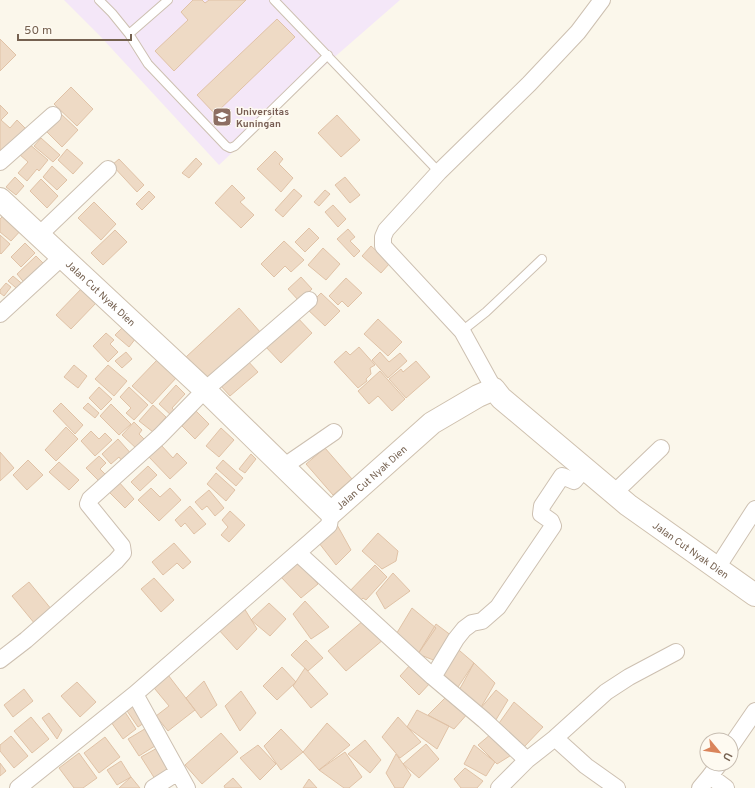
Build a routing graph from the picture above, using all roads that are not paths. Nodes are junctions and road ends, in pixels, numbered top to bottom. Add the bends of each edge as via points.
1 (99, 0) edge
2 (168, 0) edge
3 (274, 0) edge
4 (602, 0) edge
5 (129, 34) junction
6 (328, 55) junction
7 (53, 115) dead end
8 (0, 162) edge
9 (108, 169) dead end
10 (439, 172) junction
11 (0, 199) edge
12 (39, 235) junction
13 (62, 257) junction
14 (542, 259) dead end
15 (309, 300) dead end
16 (0, 314) edge
17 (462, 331) junction
18 (494, 389) junction
19 (205, 390) junction
20 (334, 432) dead end
21 (661, 448) dead end
22 (284, 467) junction
23 (585, 468) junction
24 (614, 493) junction
25 (755, 509) edge
26 (331, 513) junction
27 (298, 553) junction
28 (717, 568) junction
29 (755, 595) edge
30 (676, 652) dead end
31 (0, 660) edge
32 (433, 677) junction
33 (135, 694) junction
34 (755, 711) edge
35 (739, 734) edge
36 (555, 738) junction
37 (527, 760) junction
38 (178, 772) junction
39 (710, 776) edge
40 (613, 787) edge
41 (18, 788) edge
42 (153, 788) edge
43 (187, 788) edge
44 (499, 788) edge
45 (726, 788) edge

1 - 5 lane
2 - 5 lane
3 - 6 lane
4 - 10 street via 573,37 529,84
5 - 6 lane via 148,64 230,148
6 - 10 lane
7 - 8 street
9 - 12 street
10 - 17 street via 386,230 383,246
11 - 12 street, Jalan Cut Nyak Dien
12 - 13 street, Jalan Cut Nyak Dien
13 - 16 street
13 - 19 street, Jalan Cut Nyak Dien
14 - 17 lane
15 - 19 street
17 - 18 street
18 - 23 street, Jalan Cut Nyak Dien via 501,398
18 - 26 street, Jalan Cut Nyak Dien via 471,399 432,423
19 - 22 street, Jalan Cut Nyak Dien
19 - 31 street via 160,436 89,501 88,504 122,546 123,553
20 - 22 street
21 - 24 street
22 - 26 street, Jalan Cut Nyak Dien
23 - 24 street, Jalan Cut Nyak Dien
23 - 32 street via 574,481 562,476 541,510 541,514 551,521 553,526 498,607 482,621 472,623 464,629
24 - 28 street, Jalan Cut Nyak Dien
25 - 28 street
26 - 27 street via 329,526
27 - 32 street
27 - 33 street
28 - 29 street, Jalan Cut Nyak Dien
30 - 36 street via 606,692
32 - 37 street
33 - 38 street
33 - 41 street
34 - 35 street
36 - 37 street
36 - 40 street
37 - 44 street
38 - 42 street
38 - 43 street
39 - 45 street

